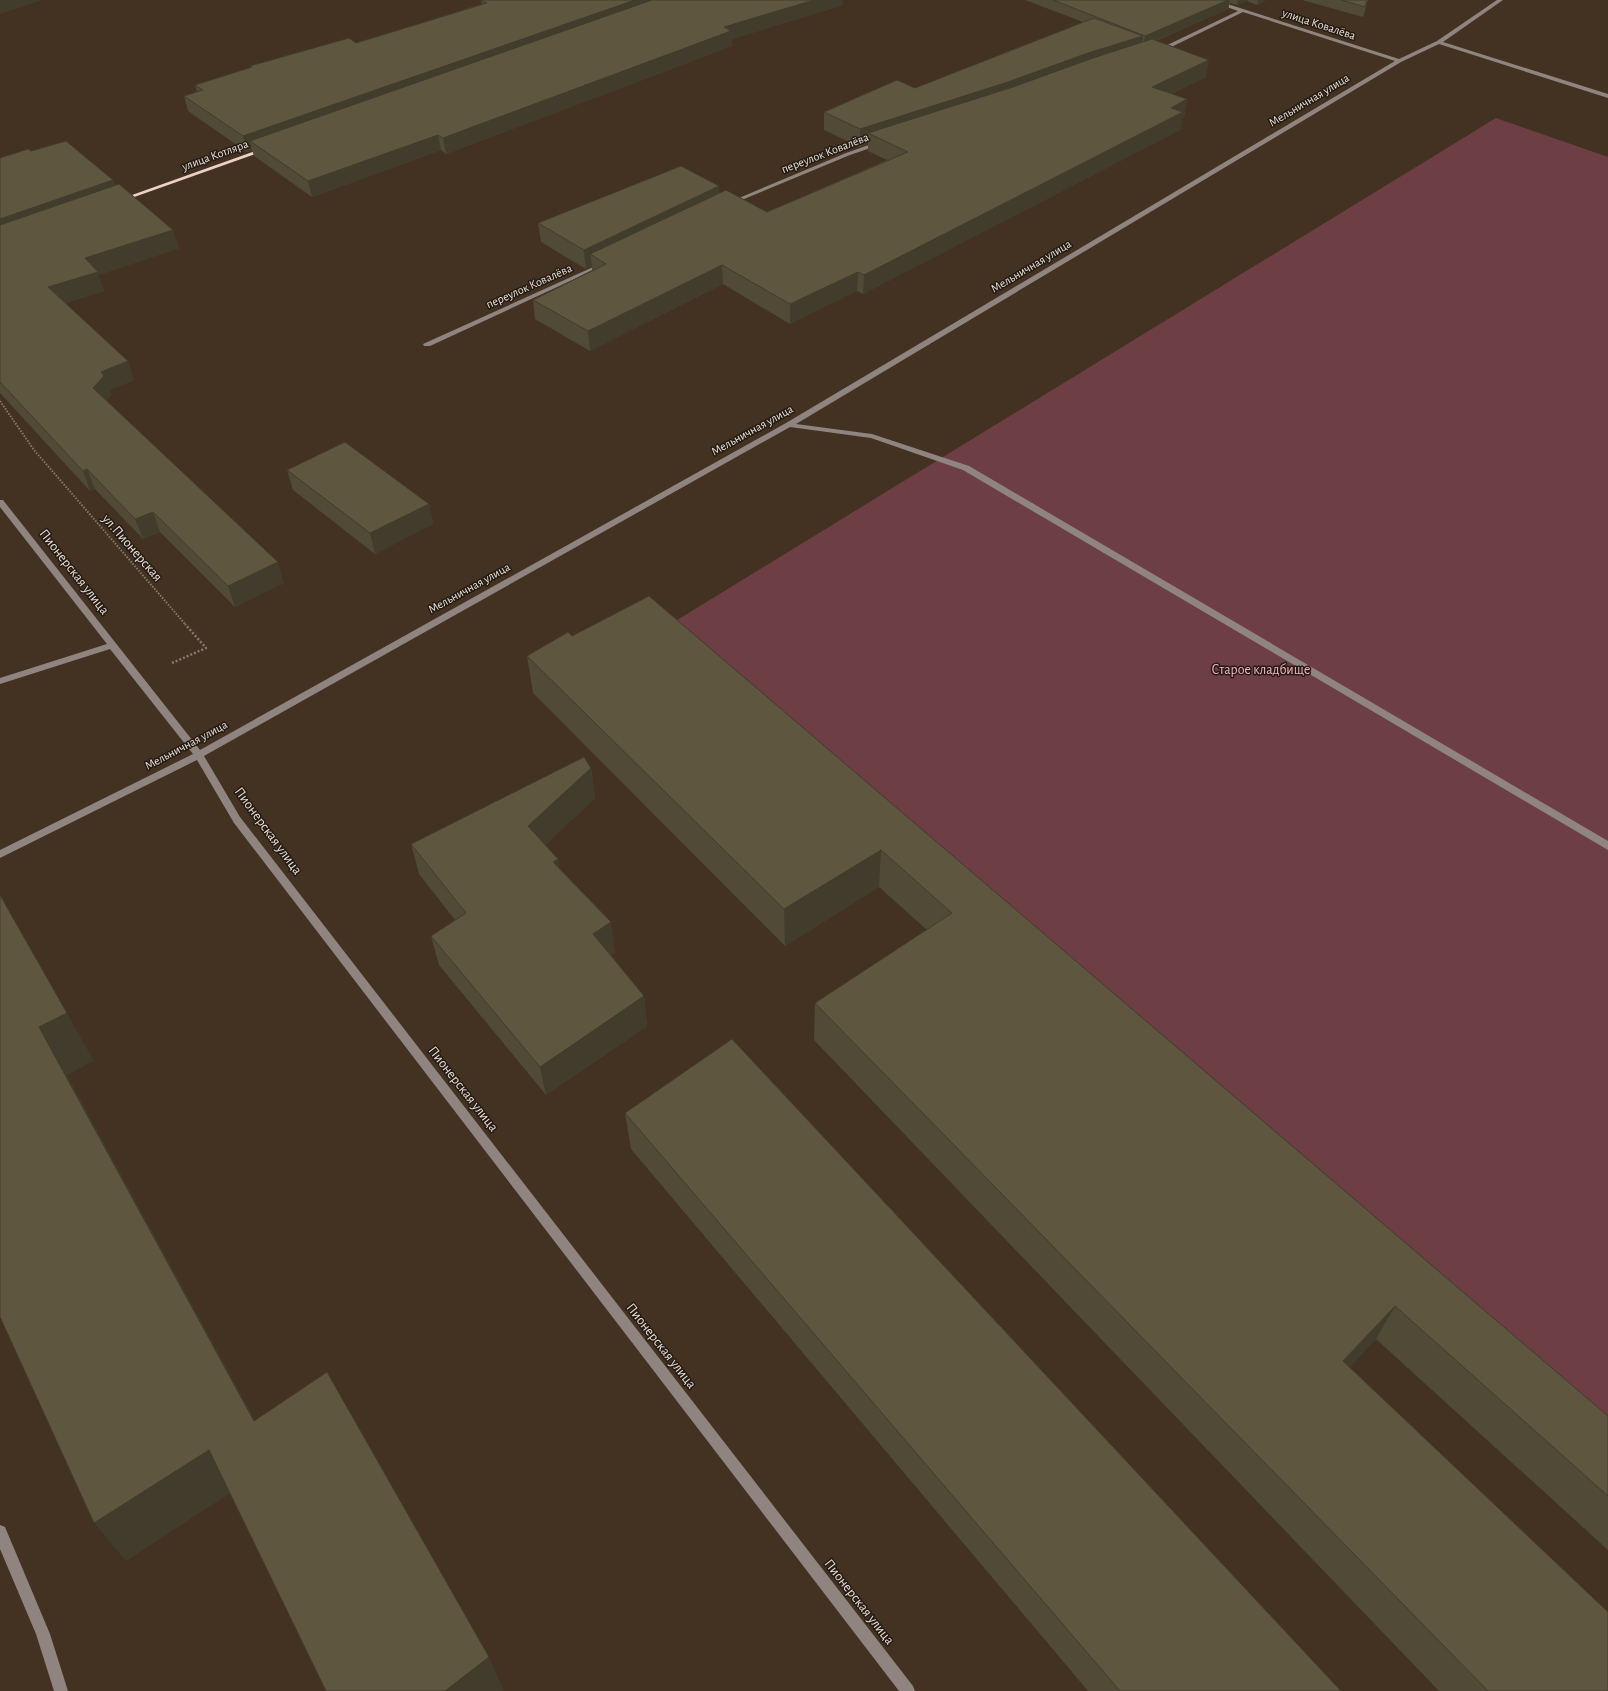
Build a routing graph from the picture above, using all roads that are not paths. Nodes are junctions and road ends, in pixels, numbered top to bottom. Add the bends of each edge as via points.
1 (1210, 0) edge
2 (1500, 0) edge
3 (1242, 10) junction
4 (1439, 42) junction
5 (1152, 53) edge
6 (1399, 61) junction
7 (1608, 96) edge
8 (890, 140) edge
9 (270, 147) edge
10 (112, 203) edge
11 (722, 207) edge
12 (612, 260) edge
13 (427, 344) dead end
14 (788, 425) junction
15 (0, 502) edge
16 (112, 645) junction
17 (0, 681) edge
18 (199, 755) junction
19 (1608, 846) edge
20 (0, 854) edge
21 (0, 1532) edge
22 (61, 1691) edge
23 (908, 1691) edge

1 - 3 street, улица Ковалёва
2 - 4 street, Мельничная улица
3 - 5 street
3 - 6 street, улица Ковалёва
4 - 6 street, Мельничная улица
4 - 7 street
6 - 14 street, Мельничная улица
8 - 11 street, переулок Ковалёва via 848,154
9 - 10 main road, улица Котляра
12 - 13 street, переулок Ковалёва
14 - 18 street, Мельничная улица
14 - 19 street via 872,436 966,468
15 - 16 street, Пионерская улица
16 - 17 street
16 - 18 street, Пионерская улица
18 - 20 street, Мельничная улица
18 - 23 street, Пионерская улица via 238,820
21 - 22 street via 43,1634

